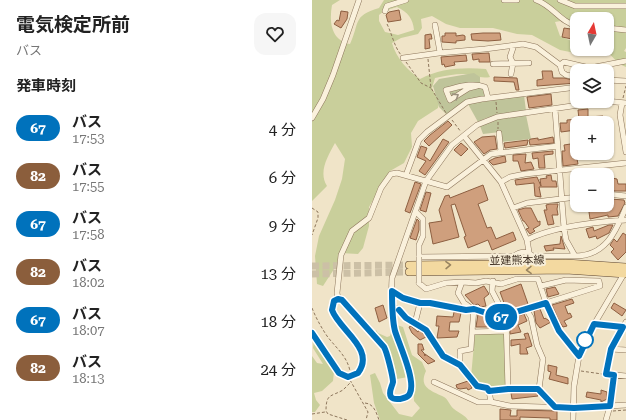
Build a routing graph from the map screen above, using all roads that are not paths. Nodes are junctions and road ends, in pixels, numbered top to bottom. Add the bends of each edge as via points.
1 (359, 0) edge
2 (406, 0) edge
3 (504, 0) edge
4 (517, 0) edge
5 (536, 0) edge
6 (560, 0) edge
7 (626, 6) edge
8 (385, 11) dead end
9 (570, 24) edge
10 (436, 25) dead end
11 (614, 29) edge
12 (626, 30) edge
13 (514, 45) junction
14 (440, 52) junction
15 (403, 58) dead end
16 (626, 61) edge
17 (513, 63) junction
18 (529, 63) dead end
19 (493, 64) dead end
20 (560, 65) junction
21 (511, 74) dead end
22 (570, 76) edge
23 (614, 80) edge
24 (626, 81) edge
25 (477, 86) junction
26 (570, 88) edge
27 (488, 98) junction
28 (624, 103) edge
29 (556, 109) junction
30 (312, 118) edge
31 (499, 133) road end
32 (464, 136) junction
33 (558, 146) junction
34 (501, 152) junction
35 (626, 152) edge
36 (483, 160) junction
37 (626, 163) edge
38 (561, 170) junction
39 (406, 175) junction
40 (426, 181) junction
41 (501, 182) junction
42 (614, 195) edge
43 (626, 196) edge
44 (570, 198) edge
45 (563, 199) junction
46 (626, 207) edge
47 (513, 208) junction
48 (416, 212) junction
49 (623, 220) edge
50 (564, 228) junction
51 (527, 240) junction
52 (528, 252) junction
53 (575, 256) junction
54 (419, 257) junction
55 (409, 269) tunnel mouth
56 (626, 271) edge
57 (462, 282) junction
58 (493, 282) junction
59 (541, 286) junction
60 (392, 291) junction
61 (338, 299) junction
62 (420, 303) junction
63 (546, 303) junction
64 (393, 307) junction
65 (472, 308) junction
66 (526, 309) junction
67 (505, 316) junction
68 (415, 323) junction
69 (594, 324) junction
70 (625, 325) edge
71 (507, 331) junction
72 (472, 332) junction
73 (312, 333) edge
74 (611, 349) junction
75 (626, 350) edge
76 (579, 356) junction
77 (460, 365) junction
78 (614, 375) junction
79 (626, 376) edge
80 (434, 382) dead end
81 (508, 389) junction
82 (538, 389) junction
83 (489, 391) junction
84 (491, 402) junction
85 (626, 405) edge
86 (555, 407) junction
87 (574, 408) junction
88 (609, 409) junction
89 (573, 420) edge
90 (606, 420) edge

1 - 30 street via 333,75
2 - 8 street via 387,6
3 - 4 street
5 - 9 street
6 - 7 street via 574,6
10 - 14 street
11 - 12 street
13 - 14 street
13 - 17 street via 510,57
13 - 20 street via 533,45
14 - 15 street
16 - 20 street via 590,68 564,62
17 - 18 street
17 - 19 street
17 - 21 street
20 - 22 street via 562,72
23 - 24 street
25 -> 25 street via 467,85 446,90 450,100
25 - 27 street via 485,88
26 - 27 street
27 - 39 street via 467,102 427,132 419,140
28 - 29 street via 606,101
28 - 35 street via 620,115
29 - 32 street via 497,117 477,125
29 - 33 street
31 - 34 street
32 - 36 street
32 - 40 street via 452,145
33 - 34 street
33 - 38 street
34 - 36 street via 491,154
36 - 40 street via 447,187
36 - 41 street
37 - 38 street
38 - 41 street via 510,177
38 - 45 street
39 - 40 street
39 - 61 street via 391,174 381,188 369,218 352,231 341,255
40 - 48 street
41 - 47 street
42 - 43 street
44 - 45 street
45 - 47 street via 527,203
45 - 50 street
46 - 49 street
47 - 51 street
48 - 54 street via 423,219
48 - 60 street via 392,278
49 - 50 street
49 - 53 street via 605,246
50 - 51 street via 540,233
50 - 53 street via 566,240
51 - 52 street
52 - 53 street via 533,256
52 - 54 street via 514,256
54 - 57 street, bridge via 419,283 426,289 446,283
55 - 56 main road, 並建熊本線
56 - 69 street
57 - 58 street
57 - 65 street via 458,293 464,303
58 - 59 street via 501,284 517,279 538,279
58 - 67 street via 492,291
59 - 63 street
59 - 63 street via 566,280 599,281 600,286
60 - 62 street via 403,298
60 - 64 street
61 - 64 street via 346,304 384,347 393,379 390,396 398,399 407,397 411,384 406,360 394,329
61 - 73 street via 332,305 334,315 360,347 363,355 364,361 358,373 350,380 339,373
62 - 65 street via 466,310
62 - 68 street
63 - 66 street
63 - 76 street via 559,331
64 - 68 street
65 - 67 street via 492,315
65 - 72 street
66 - 67 street
66 - 82 street via 531,317 543,359
67 - 71 street
68 - 77 street via 426,330 443,356
69 - 70 street
69 - 76 street
70 - 74 street
71 - 72 street
71 - 81 street
72 - 77 street via 471,349 460,351
74 - 75 street
74 - 78 street via 606,374
76 - 87 street via 574,386
77 - 83 street via 477,386
78 - 79 street
78 - 88 street
80 - 84 street via 478,402
81 - 82 street
81 - 83 street
82 - 86 street
83 - 84 street
84 - 86 street via 510,406
85 - 88 street
86 - 87 street
87 - 88 street
87 - 89 street
88 - 90 street

